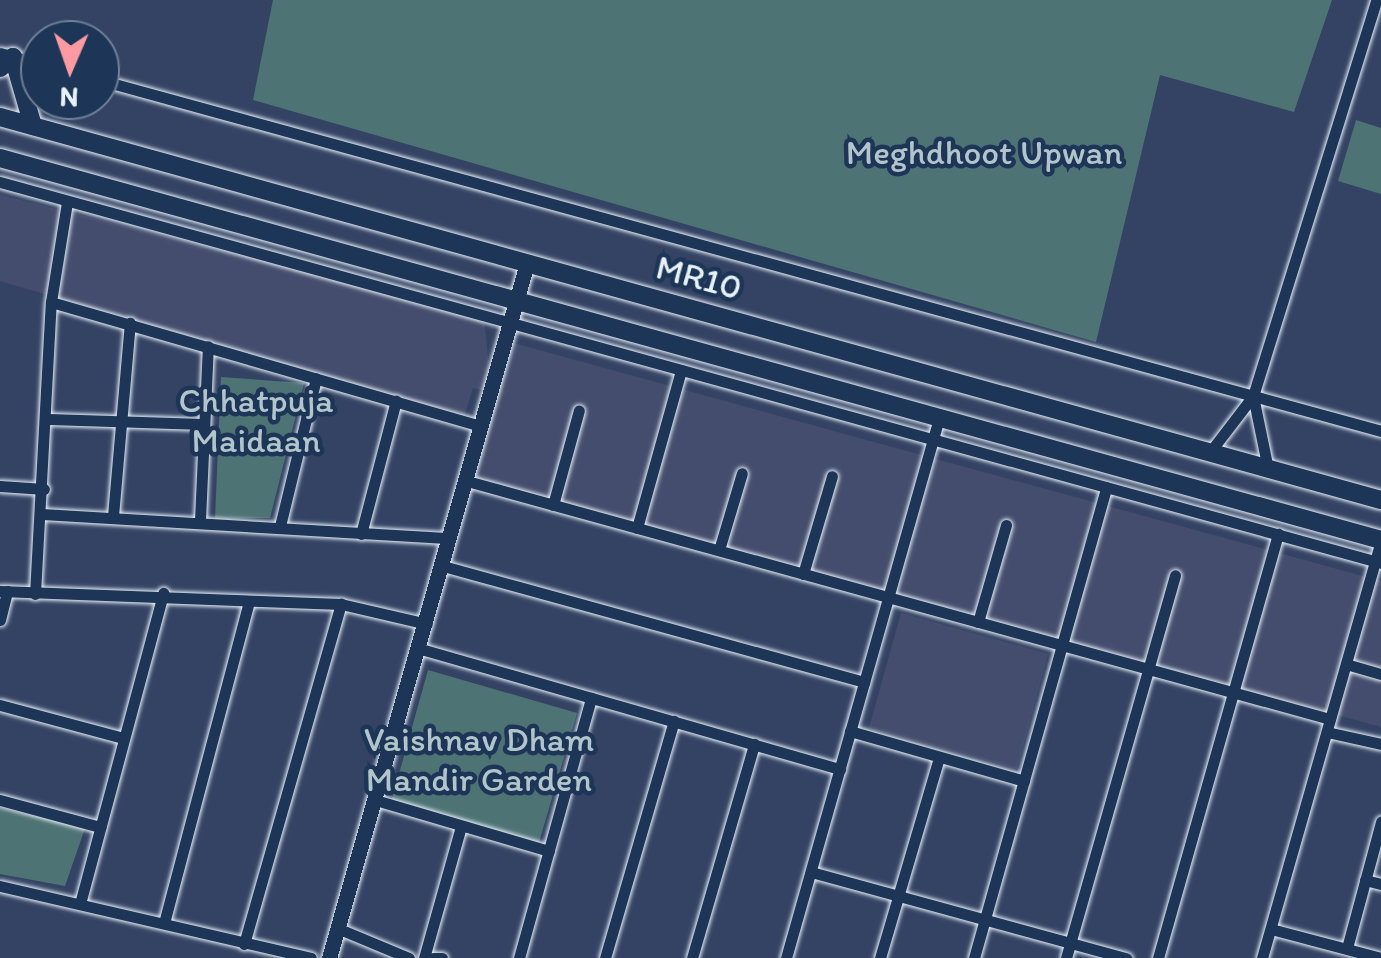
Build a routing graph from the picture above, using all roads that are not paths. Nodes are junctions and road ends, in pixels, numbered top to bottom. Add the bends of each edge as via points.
1 (1376, 0) edge
2 (4, 59) edge
3 (120, 85) edge
4 (0, 118) edge
5 (32, 126) junction
6 (0, 158) edge
7 (0, 182) edge
8 (67, 202) junction
9 (527, 263) junction
10 (516, 300) junction
11 (51, 302) junction
12 (130, 323) junction
13 (510, 323) junction
14 (208, 346) junction
15 (681, 370) junction
16 (316, 378) junction
17 (1253, 396) junction
18 (396, 401) junction
19 (579, 410) dead end
20 (118, 417) junction
21 (939, 418) junction
22 (50, 419) junction
23 (202, 424) junction
24 (482, 426) junction
25 (1381, 431) edge
26 (933, 440) junction
27 (1210, 452) junction
28 (1268, 469) junction
29 (742, 473) dead end
30 (832, 476) dead end
31 (467, 481) junction
32 (0, 486) edge
33 (1106, 487) junction
34 (44, 489) junction
35 (1381, 500) edge
36 (553, 504) junction
37 (42, 514) junction
38 (113, 516) junction
39 (200, 520) junction
40 (1006, 525) dead end
41 (280, 526) junction
42 (636, 528) junction
43 (361, 534) junction
44 (1278, 534) junction
45 (450, 538) junction
46 (1381, 540) edge
47 (719, 550) junction
48 (1378, 562) edge
49 (444, 566) junction
50 (803, 574) junction
51 (1174, 575) dead end
52 (4, 591) edge
53 (162, 593) junction
54 (35, 594) junction
55 (888, 597) junction
56 (249, 601) junction
57 (341, 604) junction
58 (0, 620) edge
59 (978, 622) junction
60 (427, 624) junction
61 (1062, 645) junction
62 (420, 649) junction
63 (1346, 664) junction
64 (1148, 669) junction
65 (1381, 674) edge
66 (864, 682) junction
67 (1233, 693) junction
68 (592, 698) junction
69 (0, 706) edge
70 (674, 721) junction
71 (1328, 726) junction
72 (850, 731) junction
73 (123, 738) junction
74 (754, 744) junction
75 (1381, 744) edge
76 (939, 757) junction
77 (840, 768) junction
78 (1024, 781) junction
79 (0, 800) edge
80 (379, 802) junction
81 (1381, 822) edge
82 (100, 826) junction
83 (462, 826) junction
84 (549, 851) junction
85 (810, 872) junction
86 (1365, 880) junction
87 (1381, 884) edge
88 (0, 886) edge
89 (898, 896) junction
90 (81, 900) junction
91 (985, 920) junction
92 (164, 923) junction
93 (337, 928) junction
94 (1271, 929) junction
95 (1070, 943) junction
96 (244, 944) junction
97 (1346, 948) junction
98 (311, 958) edge
99 (329, 958) edge
100 (408, 958) edge
101 (434, 958) edge
102 (519, 958) edge
103 (605, 958) edge
104 (692, 958) edge
105 (786, 958) edge
106 (880, 958) edge
107 (974, 958) edge
108 (1066, 958) edge
109 (1126, 958) edge
110 (1158, 958) edge
111 (1262, 958) edge
112 (1381, 958) edge

1 - 17 street via 1346,78
2 - 5 main road
3 - 17 street
4 - 5 main road, MR10
5 - 9 main road, MR10
6 - 10 main road, MR10
7 - 8 street
8 - 11 street
8 - 13 street
9 - 10 street
9 - 27 main road, MR10
10 - 13 street
10 - 21 main road, MR10
11 - 12 street
11 - 22 street
12 - 14 street
12 - 20 street
13 - 15 street
13 - 24 street
14 - 16 street
14 - 23 street
15 - 26 street
15 - 42 street
16 - 18 street
16 - 41 street
17 - 25 street
17 - 27 street
17 - 28 street
18 - 24 street
18 - 43 street
19 - 36 street
20 - 22 street
20 - 23 street
20 - 38 street
21 - 26 street
21 - 46 main road, MR10
22 - 34 street
23 - 39 street
24 - 31 street
26 - 33 street
26 - 55 street
27 - 28 main road, MR10
28 - 35 main road, MR10
29 - 47 street
30 - 50 street
31 - 36 street
31 - 45 street
32 - 34 street
33 - 44 street
33 - 61 street
34 - 37 street
36 - 42 street
37 - 38 street
37 - 54 street
38 - 39 street
39 - 41 street
40 - 59 street
41 - 43 street
42 - 47 street
43 - 45 street
44 - 48 street
44 - 67 street
45 - 49 street
46 - 48 street
47 - 50 street
48 - 63 street
49 - 60 street
49 - 66 street
50 - 55 street
51 - 64 street
52 - 54 street
52 - 58 street
53 - 54 street
53 - 56 street
53 - 73 street
55 - 59 street
55 - 66 street
56 - 57 street
56 - 92 street
57 - 60 street
57 - 96 street
59 - 61 street
60 - 62 street
61 - 64 street
61 - 78 street
62 - 68 street
62 - 80 street
63 - 65 street
63 - 71 street
64 - 67 street
64 - 95 street
66 - 72 street
67 - 71 street
67 - 110 street
68 - 70 street
68 - 84 street
69 - 73 street
70 - 74 street
70 - 103 street
71 - 75 street
71 - 94 street
72 - 76 street
72 - 77 street
73 - 82 street
74 - 77 street
74 - 104 street
76 - 78 street
76 - 89 street
77 - 85 street
78 - 91 street
79 - 82 street
80 - 83 street
80 - 93 street
81 - 86 street
82 - 90 street
83 - 84 street
83 - 101 street
84 - 102 street
85 - 89 street
85 - 105 street
86 - 87 street
86 - 97 street
88 - 90 street
89 - 91 street
89 - 106 street
90 - 92 street
91 - 95 street
91 - 107 street
92 - 96 street
93 - 99 street
93 - 100 street
94 - 97 street
94 - 111 street
95 - 108 street
95 - 109 street
96 - 98 street
97 - 112 street

